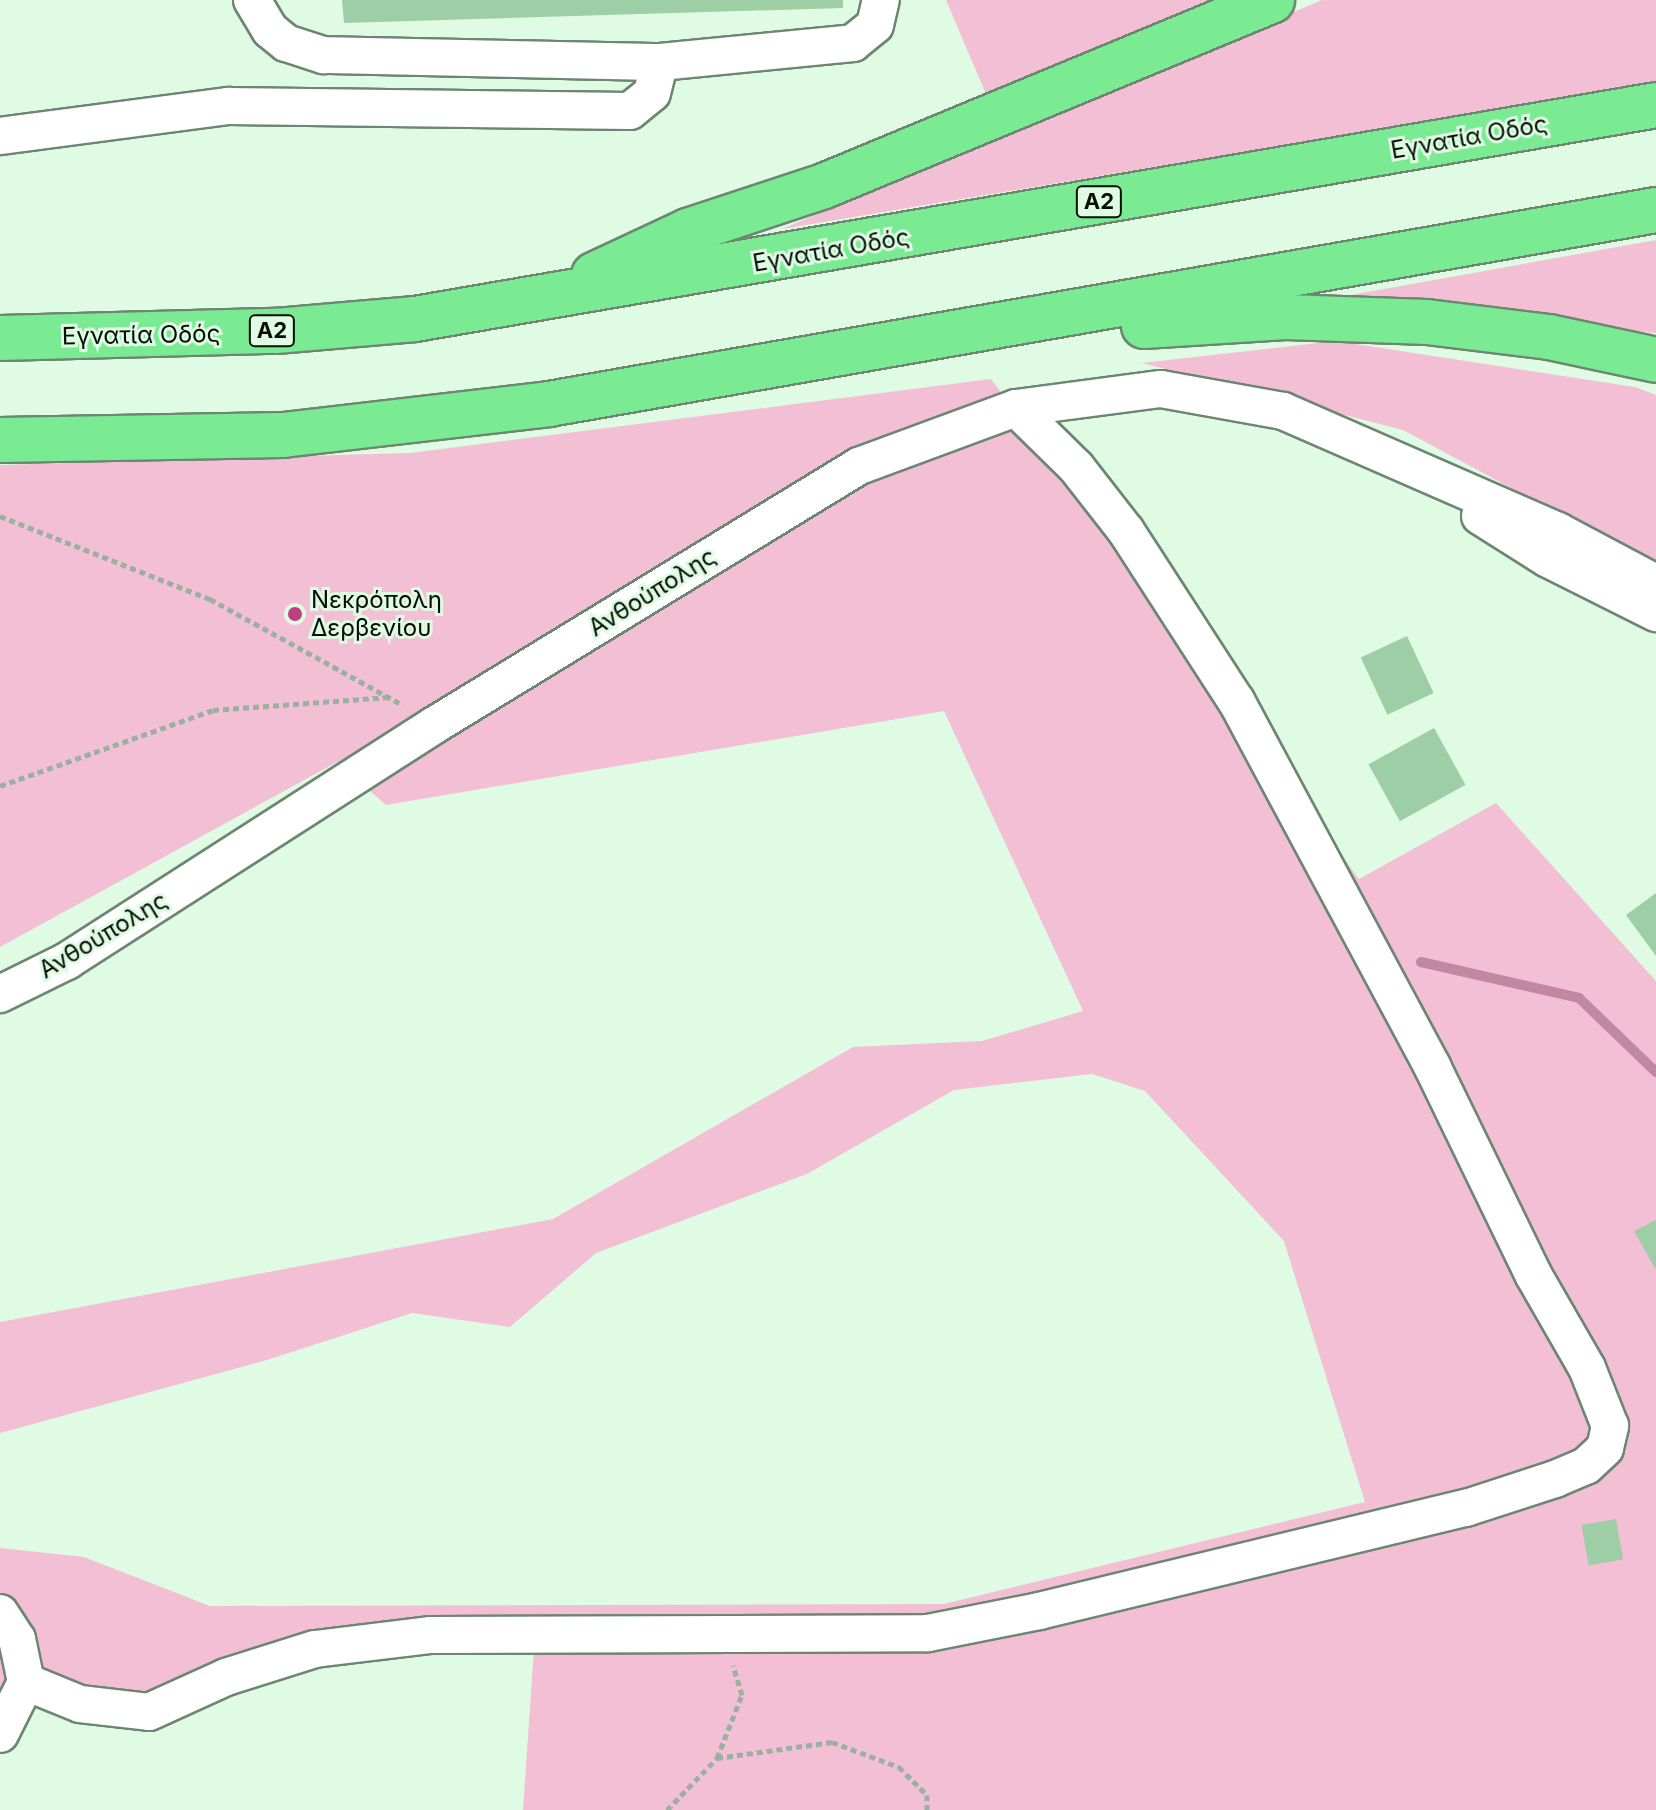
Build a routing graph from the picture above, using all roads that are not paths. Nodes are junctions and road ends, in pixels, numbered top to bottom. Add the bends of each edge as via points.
1 (252, 0) edge
2 (881, 0) edge
3 (1272, 0) edge
4 (660, 62) junction
5 (1656, 105) edge
6 (0, 136) edge
7 (1656, 210) edge
8 (541, 300) junction
9 (1014, 325) junction
10 (0, 338) edge
11 (1656, 360) edge
12 (1016, 408) junction
13 (0, 440) edge
14 (1654, 602) edge
15 (0, 994) edge
16 (0, 1613) edge
17 (26, 1682) junction
18 (0, 1734) edge

1 - 4 street via 270,30 286,43 324,55
2 - 4 street via 875,25 853,43
3 - 8 highway via 824,186 688,231
4 - 6 street via 647,101 620,113 228,106
5 - 8 highway, Εγνατία Οδός / Α2
7 - 9 highway
8 - 10 highway, Εγνατία Οδός / Α2 via 276,331
9 - 11 highway via 1093,330 1286,317 1358,318 1549,337
9 - 13 highway via 429,420 283,435
12 - 14 street, Ανθούπολης via 1161,389 1283,411 1558,531
12 - 15 street, Ανθούπολης via 859,466 433,726 67,961
12 - 17 street via 1076,467 1126,531 1236,701 1432,1066 1533,1274 1587,1368 1610,1426 1605,1448 1586,1466 1466,1508 928,1633 431,1635 315,1649 226,1677 149,1712 80,1704
16 - 17 street via 17,1639
17 - 18 street

